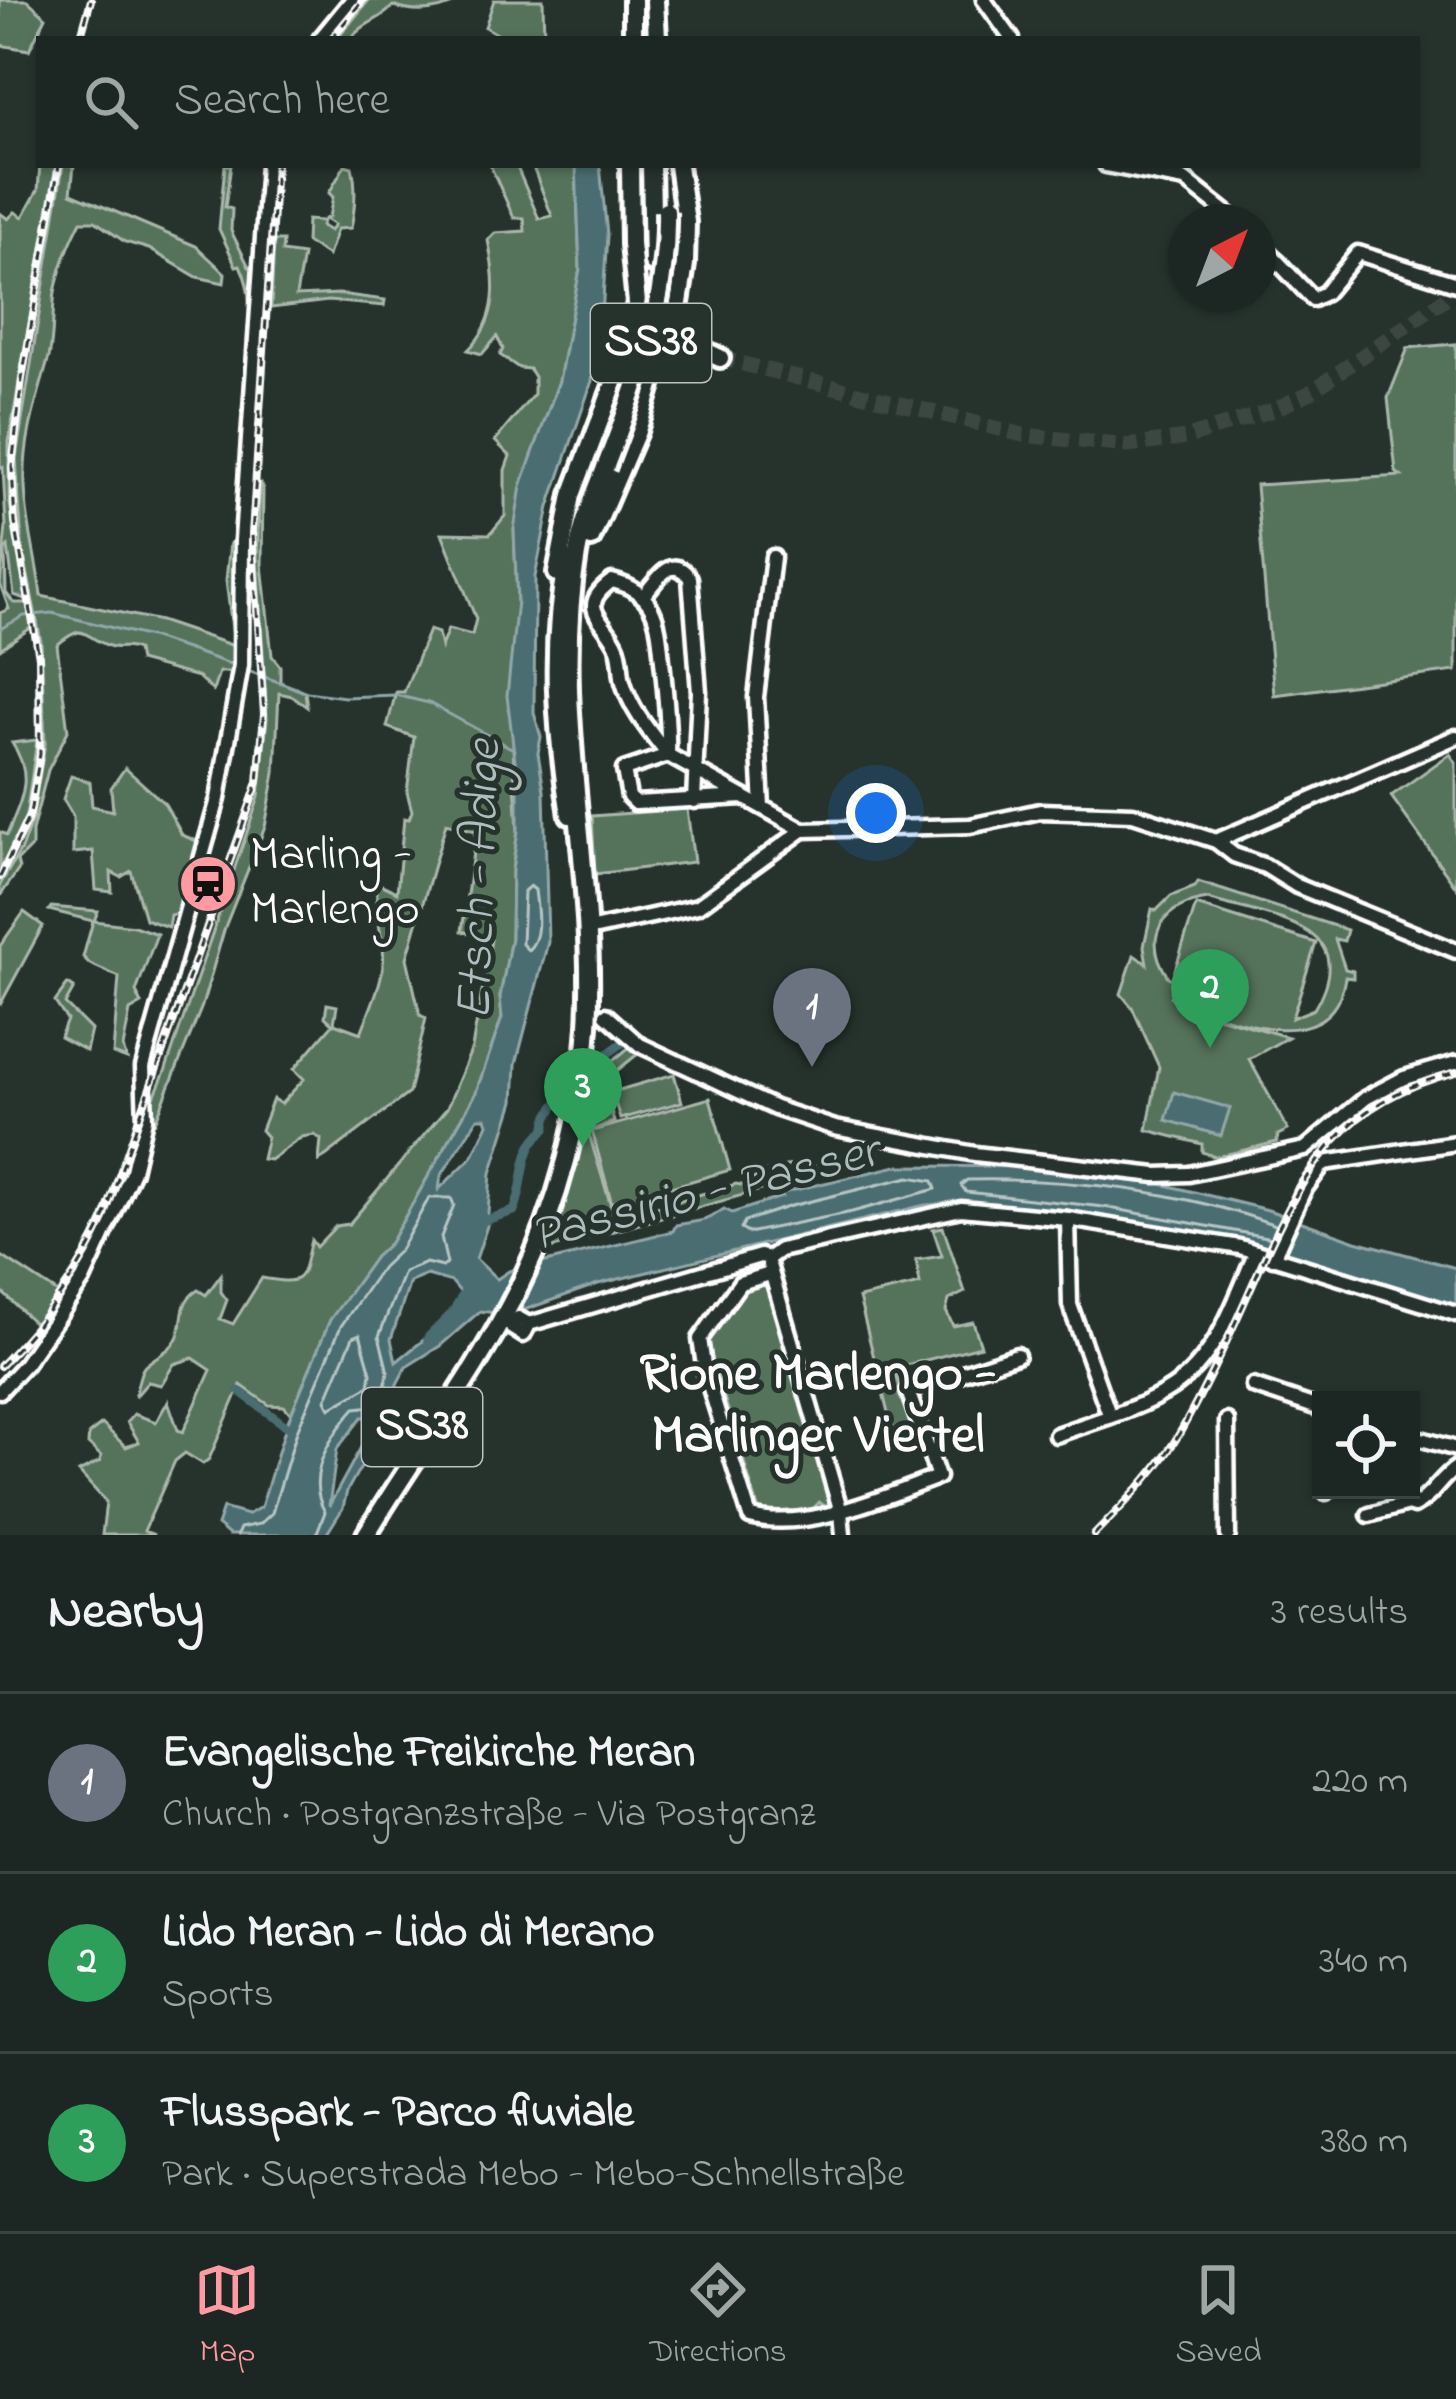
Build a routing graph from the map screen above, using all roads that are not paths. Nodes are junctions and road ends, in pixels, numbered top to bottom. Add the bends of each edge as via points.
1 (352, 0) edge
2 (652, 0) edge
3 (984, 0) edge
4 (630, 4) edge
5 (322, 36) edge
6 (633, 36) edge
7 (654, 36) edge
8 (1010, 36) edge
9 (268, 168) edge
10 (651, 168) edge
11 (662, 168) edge
12 (678, 168) edge
13 (1122, 168) edge
14 (628, 170) edge
15 (1215, 204) edge
16 (1276, 260) edge
17 (682, 280) junction
18 (1456, 284) edge
19 (637, 320) joint
20 (668, 332) junction
21 (625, 356) joint
22 (719, 358) junction
23 (662, 361) junction
24 (598, 469) junction
25 (773, 557) dead end
26 (566, 594) junction
27 (644, 596) junction
28 (1456, 737) edge
29 (668, 755) junction
30 (697, 769) junction
31 (744, 796) junction
32 (694, 801) junction
33 (762, 807) junction
34 (803, 830) junction
35 (1216, 841) junction
36 (597, 928) dead end
37 (1456, 951) edge
38 (592, 1019) junction
39 (1456, 1063) edge
40 (1456, 1143) edge
41 (1068, 1220) junction
42 (1256, 1252) junction
43 (1274, 1255) junction
44 (770, 1258) junction
45 (770, 1274) junction
46 (1456, 1314) edge
47 (495, 1323) junction
48 (529, 1324) dead end
49 (1017, 1354) dead end
50 (1253, 1386) dead end
51 (0, 1391) edge
52 (1312, 1406) edge
53 (1109, 1414) junction
54 (1227, 1421) dead end
55 (1056, 1435) dead end
56 (1420, 1439) edge
57 (1432, 1442) junction
58 (1420, 1447) edge
59 (1456, 1449) edge
60 (1456, 1468) edge
61 (841, 1512) junction
62 (1369, 1515) dead end
63 (366, 1535) edge
64 (842, 1535) edge
65 (1228, 1535) edge

1 - 5 street
2 - 7 highway
3 - 8 street
4 - 6 highway
9 - 51 street via 241,669 218,799 143,1067 144,1127 133,1171 83,1280
10 - 24 highway, SS38, bridge via 648,307
11 - 24 highway, SS38, bridge via 663,278 652,339 634,398
12 - 17 highway
13 - 15 street via 1185,180
14 - 19 highway
16 - 18 street via 1313,299 1360,252
17 - 20 highway via 667,312
17 - 22 highway via 680,333
19 - 21 main road via 621,337
20 - 22 main road via 684,350
20 - 23 main road
21 - 26 highway via 572,495 556,578
22 - 23 main road
23 - 26 highway
24 - 26 highway, SS38 via 570,542
25 - 33 street via 756,697
26 - 38 highway, SS38
26 - 38 highway, SS38 via 555,685
27 - 29 street via 659,629
27 - 29 street via 613,581 595,603 596,618 617,645 639,718
27 - 30 street via 662,570 673,566 690,578
28 - 35 street
29 - 30 street
29 - 32 street via 624,770 629,797
30 - 31 street
30 - 32 street
31 - 32 street
31 - 33 street
33 - 34 street
34 - 35 street via 970,826 1040,811 1094,811 1133,814
34 - 36 street via 698,906
35 - 37 street via 1297,886
38 - 39 street via 775,1108 849,1132 1156,1175 1305,1148 1366,1098
38 - 47 highway, SS38 via 554,1175
38 - 47 highway, SS38 via 570,1144 533,1255
40 - 43 street via 1324,1163
41 - 42 street
41 - 44 street via 942,1211
41 - 53 street via 1070,1305
42 - 43 street
42 - 53 street via 1195,1369 1164,1393
43 - 46 street
44 - 45 street
44 - 48 street
45 - 61 street
45 - 61 street via 740,1283 711,1322 700,1339 705,1372 750,1516
47 - 63 highway, SS38
47 - 63 highway, SS38
49 - 61 street via 908,1391 938,1477
50 - 52 street
53 - 55 street
54 - 65 street
56 - 57 street
57 - 58 street
57 - 59 street
60 - 62 street via 1432,1497
61 - 64 street

